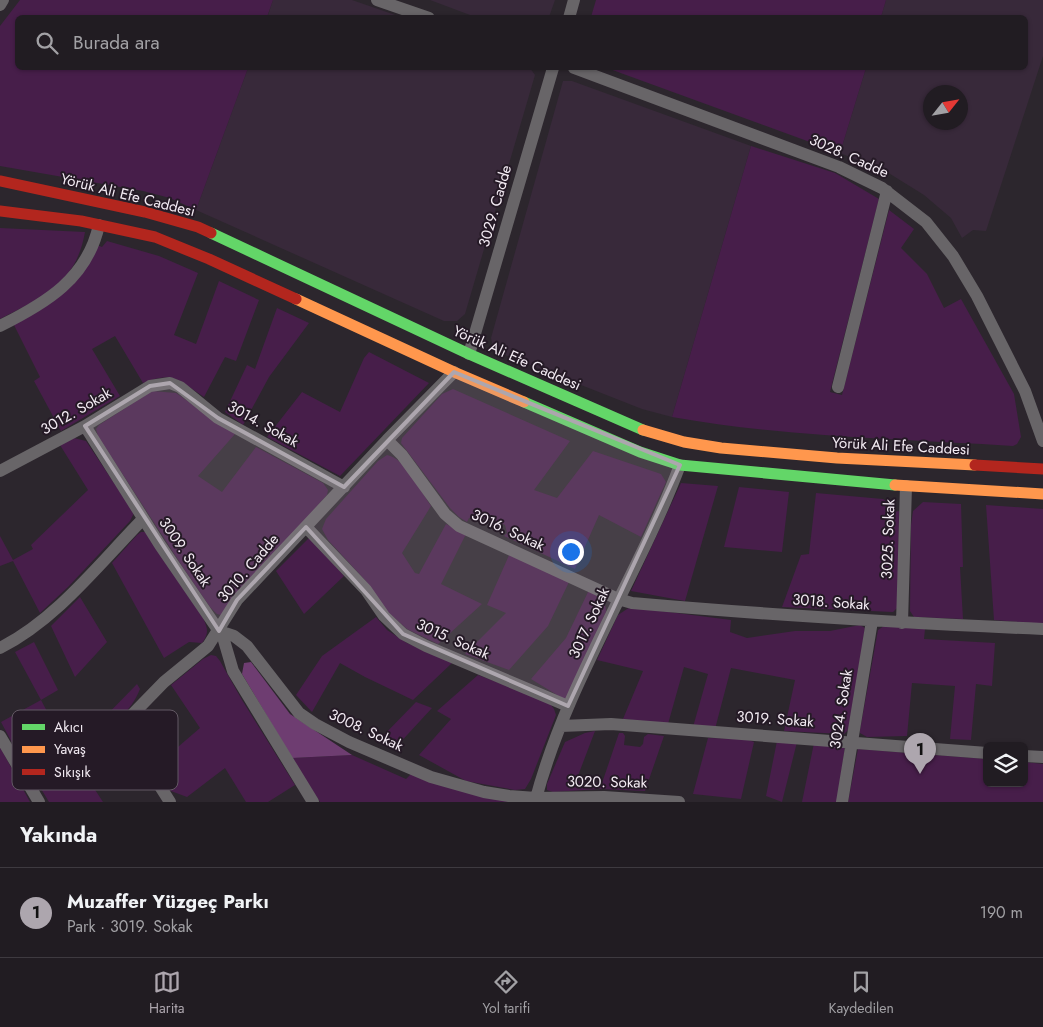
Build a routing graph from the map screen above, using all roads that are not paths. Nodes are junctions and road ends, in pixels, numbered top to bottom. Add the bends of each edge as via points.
1 (3, 0) edge
2 (378, 0) edge
3 (574, 0) edge
4 (0, 6) edge
5 (420, 15) edge
6 (570, 15) edge
7 (552, 70) edge
8 (579, 70) edge
9 (0, 181) edge
10 (887, 191) junction
11 (0, 211) edge
12 (99, 224) junction
13 (0, 326) edge
14 (469, 354) junction
15 (454, 372) junction
16 (170, 383) joint
17 (838, 387) dead end
18 (85, 426) junction
19 (387, 440) junction
20 (1043, 441) edge
21 (684, 442) junction
22 (680, 465) junction
23 (1043, 469) edge
24 (0, 471) edge
25 (906, 486) junction
26 (344, 487) junction
27 (1043, 494) edge
28 (143, 519) junction
29 (306, 527) junction
30 (618, 599) junction
31 (872, 621) junction
32 (902, 623) junction
33 (1043, 628) edge
34 (219, 630) junction
35 (0, 648) edge
36 (568, 706) junction
37 (136, 710) edge
38 (561, 726) junction
39 (0, 736) edge
40 (853, 741) junction
41 (983, 753) edge
42 (1028, 756) edge
43 (12, 757) edge
44 (1043, 757) edge
45 (31, 790) edge
46 (162, 790) edge
47 (535, 800) edge
48 (39, 802) edge
49 (170, 802) edge
50 (312, 802) edge
51 (679, 802) edge
52 (842, 802) edge

1 - 4 street
2 - 5 street
3 - 6 street
7 - 14 street, 3029. Cadde
8 - 10 street, 3028. Cadde via 839,166
9 - 14 street, Yörük Ali Efe Caddesi via 145,212 198,227
10 - 17 street
10 - 20 street, 3028. Cadde via 926,222 953,256 1025,391
11 - 12 street
12 - 13 street via 93,246 68,283
12 - 15 street via 137,232 182,248
14 - 21 street, Yörük Ali Efe Caddesi via 640,428
15 - 19 street, 3010. Cadde
15 - 22 street via 640,452
16 - 18 street, 3012. Sokak via 150,386
16 - 26 street, 3014. Sokak via 180,387 218,418
18 - 24 street, 3012. Sokak
18 - 28 street, 3009. Sokak
19 - 26 street, 3010. Cadde
19 - 30 street, 3016. Sokak via 402,454 445,514 459,526
21 - 22 street
21 - 23 street, Yörük Ali Efe Caddesi via 837,458
22 - 25 street
22 - 30 street, 3017. Sokak
25 - 27 street
25 - 32 street, 3025. Sokak
26 - 29 street, 3010. Cadde
28 - 34 street, 3009. Sokak
28 - 35 street via 49,615 26,634
29 - 34 street, 3010. Cadde via 237,600
29 - 36 street, 3015. Sokak via 403,634
30 - 31 street, 3018. Sokak via 632,603
30 - 36 street, 3017. Sokak
31 - 32 street, 3018. Sokak
31 - 40 street, 3024. Sokak
32 - 33 street, 3018. Sokak
34 - 37 street, 3010. Cadde via 205,649
34 - 47 street, 3008. Sokak via 247,646 299,713 314,724 431,777 484,792
34 - 50 street, 3009. Sokak via 233,671
36 - 38 street, 3017. Sokak
38 - 40 street, 3019. Sokak via 611,724
38 - 47 street, 3017. Sokak
39 - 43 street
40 - 41 street, 3019. Sokak
40 - 52 street, 3024. Sokak
42 - 44 street
45 - 48 street
46 - 49 street
47 - 51 street, 3020. Sokak via 604,797

